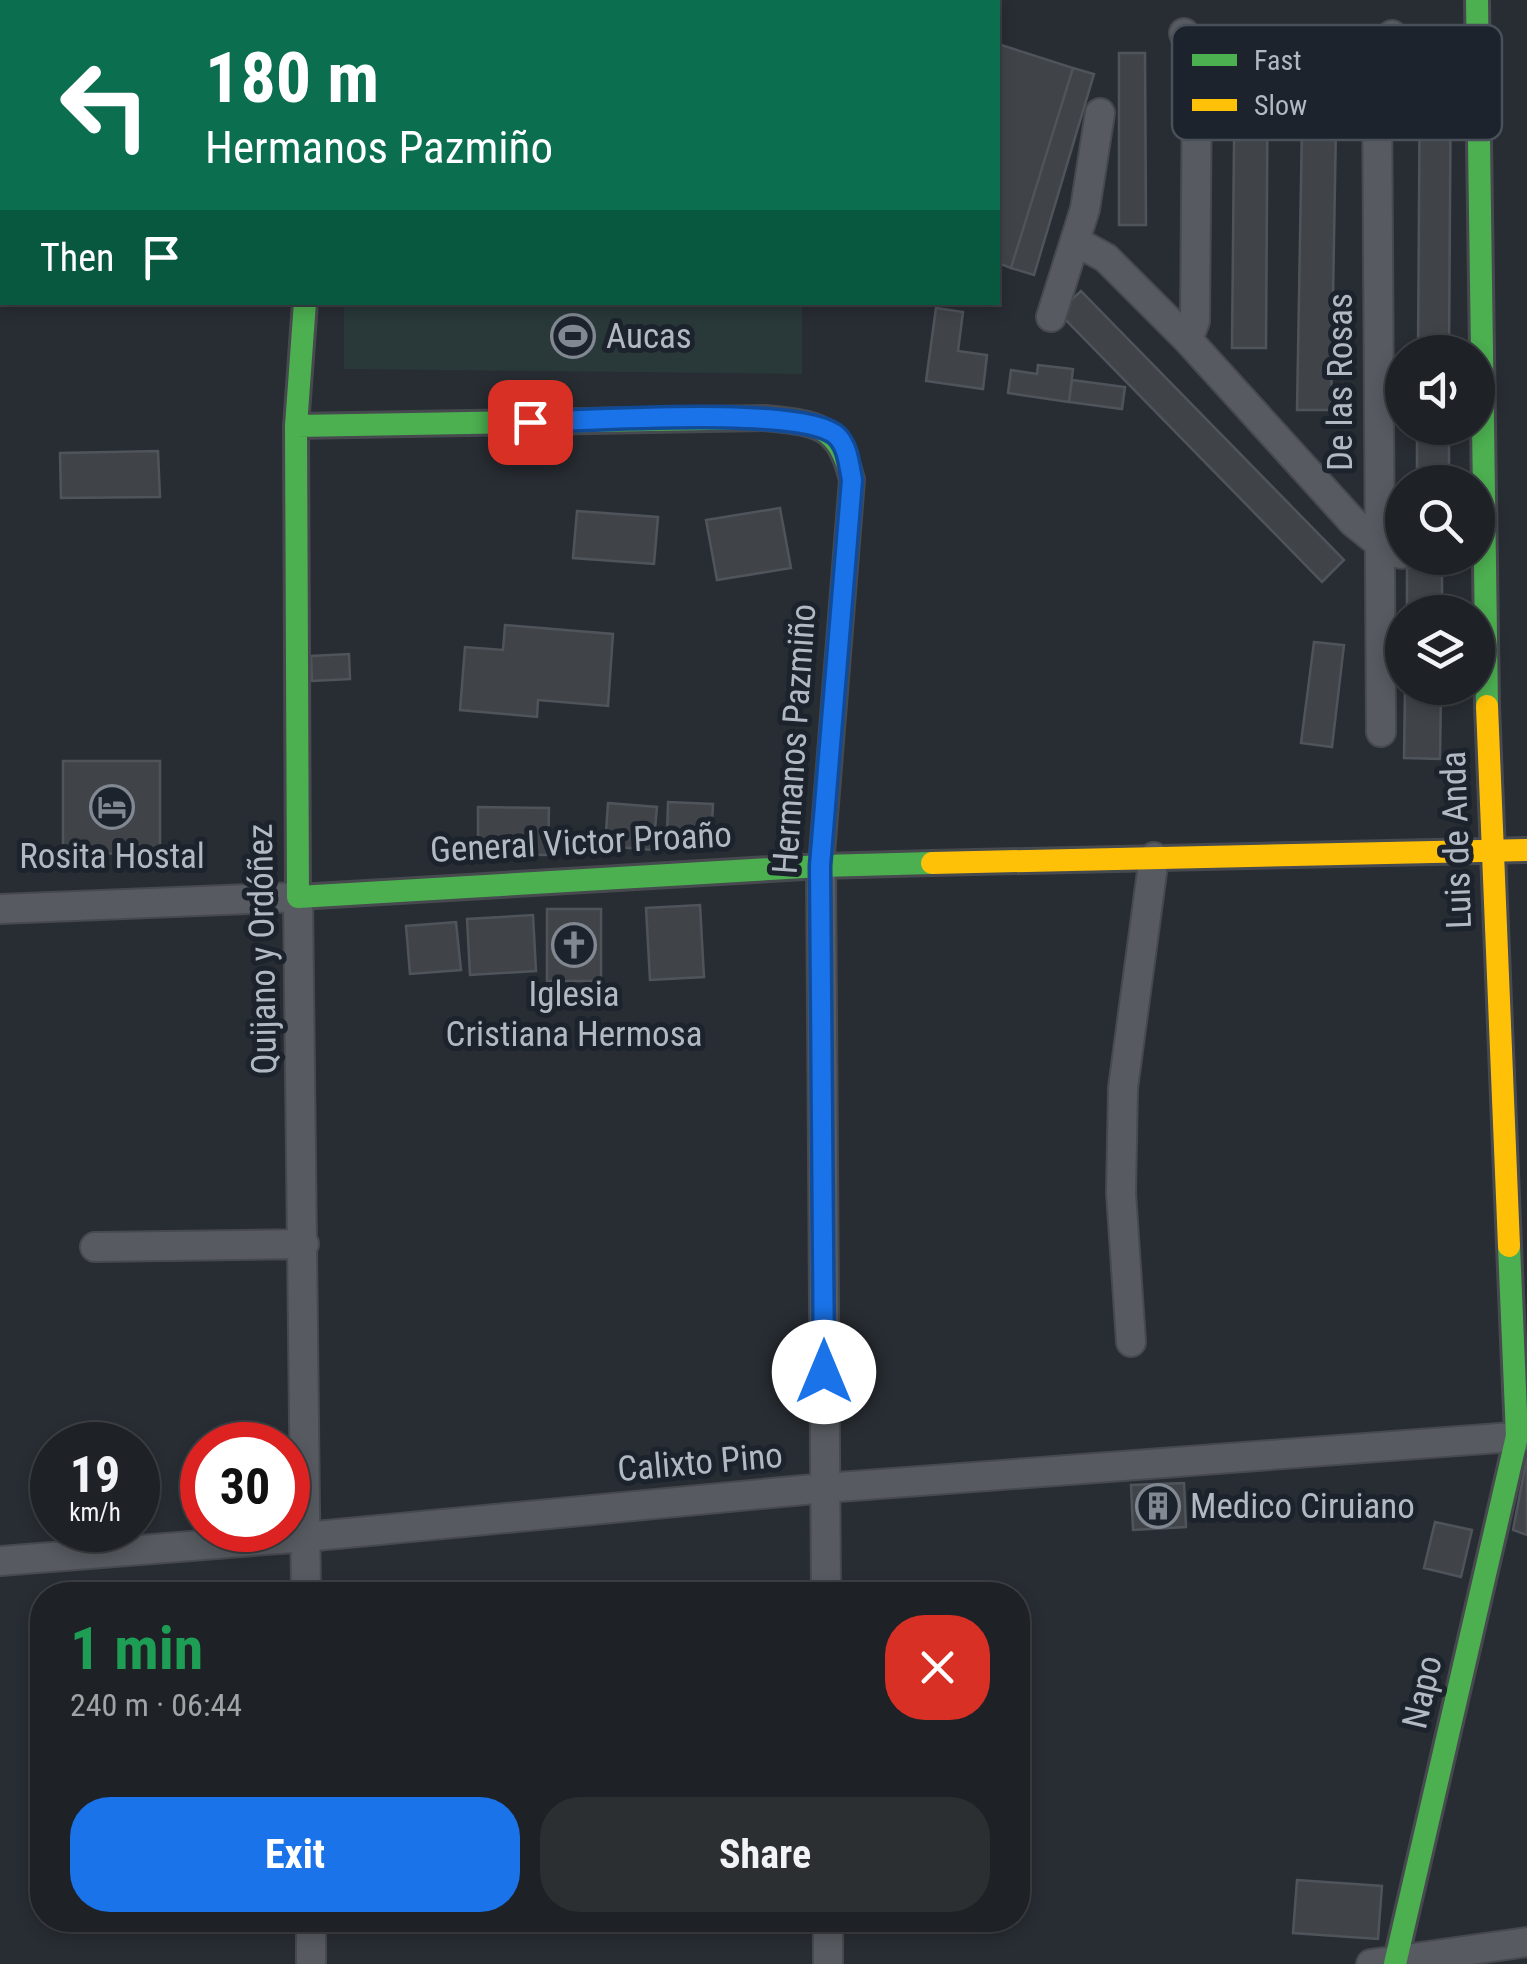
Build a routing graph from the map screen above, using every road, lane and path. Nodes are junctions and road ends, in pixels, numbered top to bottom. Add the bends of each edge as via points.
1 (1477, 0) edge
2 (1477, 25) edge
3 (1100, 113) dead end
4 (1197, 140) edge
5 (1379, 140) edge
6 (1476, 140) edge
7 (1074, 241) junction
8 (305, 305) edge
9 (1051, 317) dead end
10 (1188, 340) junction
11 (296, 426) junction
12 (1388, 465) edge
13 (1475, 465) edge
14 (1385, 544) edge
15 (1389, 575) edge
16 (1476, 575) edge
17 (1381, 732) dead end
18 (1527, 850) edge
19 (1491, 852) junction
20 (1154, 857) junction
21 (820, 866) junction
22 (298, 896) junction
23 (0, 908) edge
24 (304, 1244) junction
25 (95, 1247) dead end
26 (1132, 1342) dead end
27 (305, 1422) edge
28 (1522, 1436) edge
29 (825, 1488) junction
30 (310, 1537) edge
31 (180, 1546) edge
32 (306, 1552) edge
33 (0, 1560) edge
34 (306, 1582) edge
35 (826, 1582) edge
36 (311, 1932) edge
37 (828, 1932) edge
38 (1527, 1942) edge
39 (1395, 1963) edge
40 (312, 1964) edge
41 (828, 1964) edge
42 (1371, 1964) edge

1 - 2 street, Luis de Anda
3 - 7 street
4 - 10 street via 1195,321
5 - 12 street, De las Rosas
6 - 13 street, Luis de Anda
7 - 9 street
7 - 10 street via 1106,258
8 - 11 street, Quijano y Ordóñez
10 - 14 street via 1353,522
11 - 21 street, Hermanos Pazmiño via 764,418 820,426 836,436 852,480
11 - 22 street, Quijano y Ordóñez
15 - 17 street, De las Rosas
16 - 19 street, Luis de Anda
18 - 19 street, General Victor Proaño
19 - 20 street, General Victor Proaño
19 - 28 street, Luis de Anda
20 - 21 street, General Victor Proaño
20 - 26 street via 1124,1088 1121,1193
21 - 22 street, General Victor Proaño
21 - 29 street, Hermanos Pazmiño
22 - 23 street, General Victor Proaño
22 - 24 street, Quijano y Ordóñez
24 - 25 street
24 - 27 street, Quijano y Ordóñez
28 - 29 street, Calixto Pino
28 - 39 street, Napo
29 - 30 street, Calixto Pino
29 - 35 street, Hermanos Pazmiño
31 - 33 street, Calixto Pino
32 - 34 street, Quijano y Ordóñez
36 - 40 street
37 - 41 street
38 - 39 street
39 - 42 street

